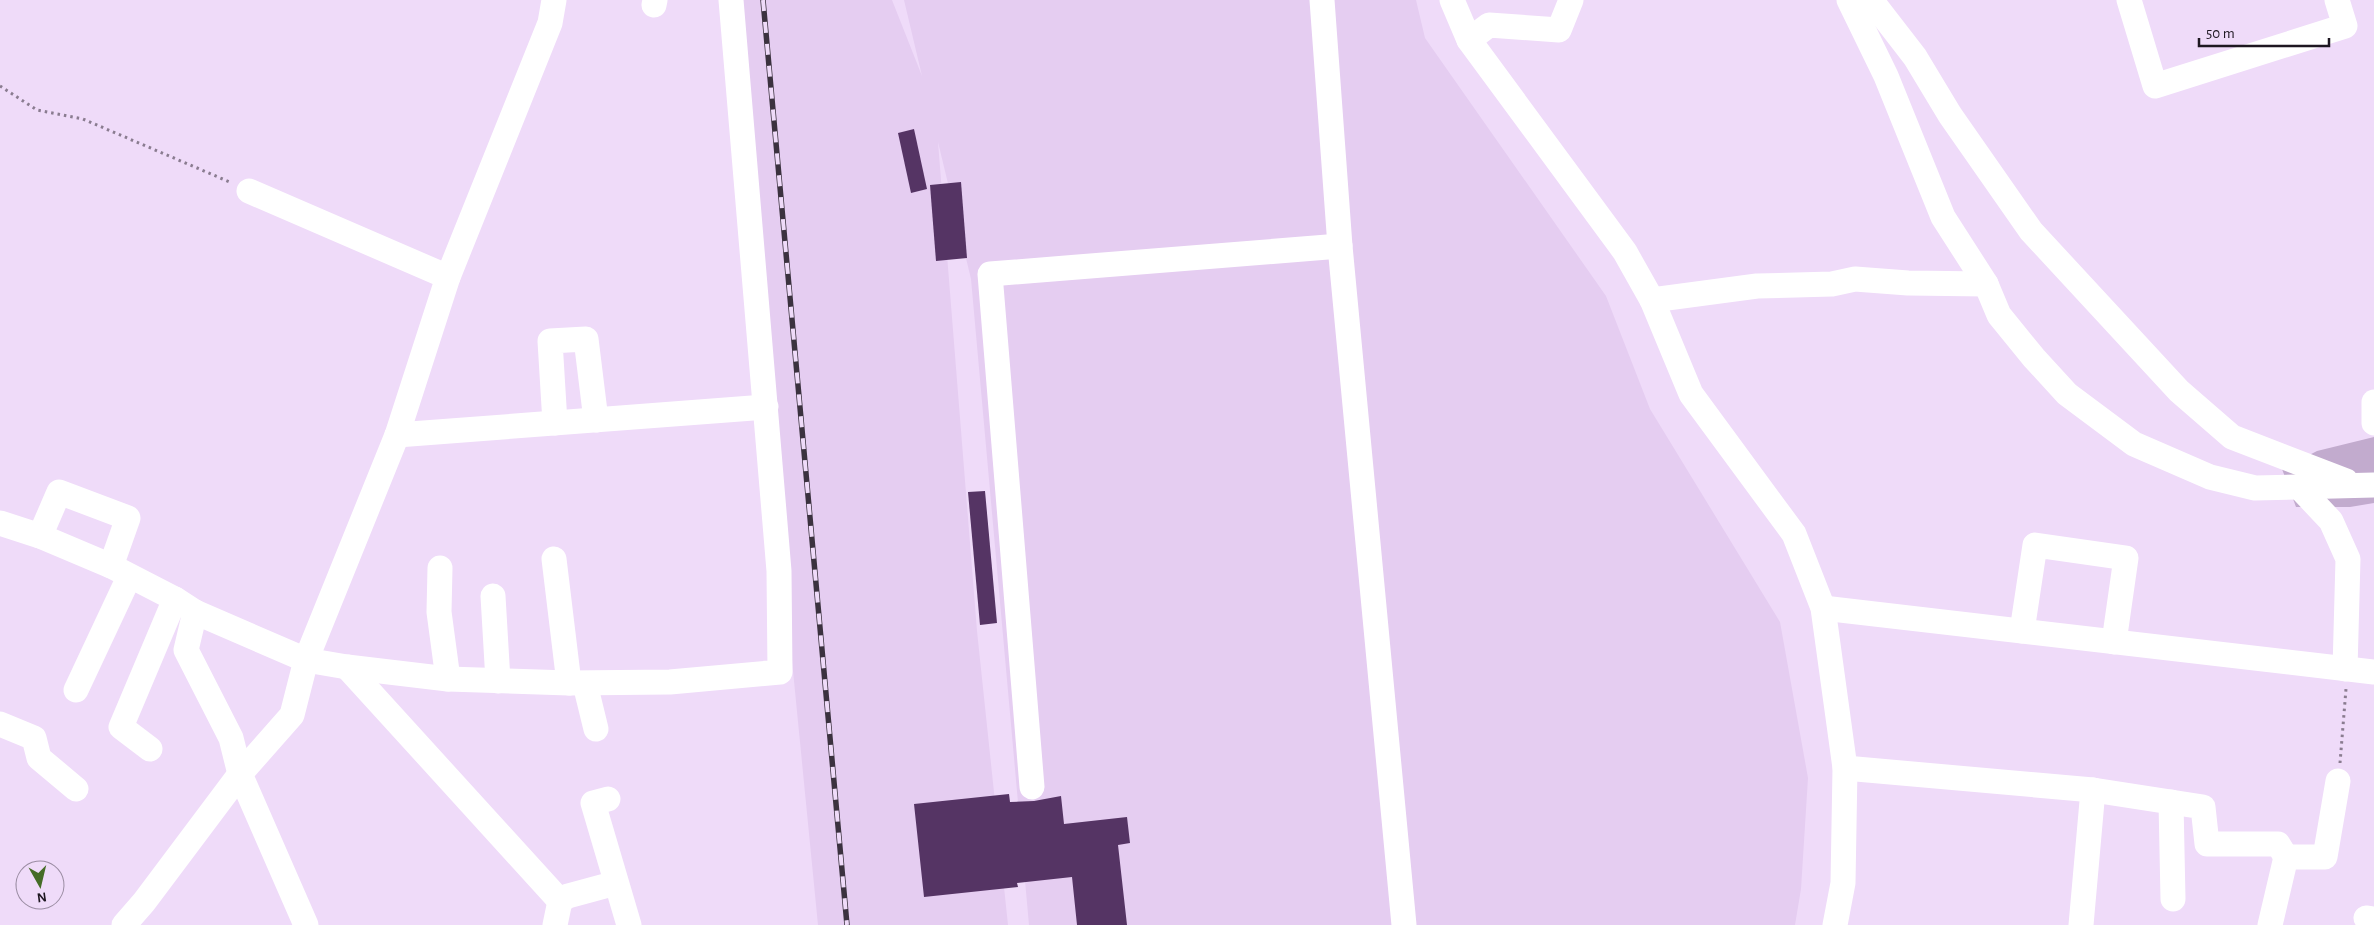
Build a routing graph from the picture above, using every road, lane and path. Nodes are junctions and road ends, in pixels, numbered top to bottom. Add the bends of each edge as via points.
1 (554, 0) edge
2 (731, 0) edge
3 (1322, 0) edge
4 (1452, 0) edge
5 (1571, 0) edge
6 (1849, 0) edge
7 (1871, 0) edge
8 (2129, 0) edge
9 (2337, 0) edge
10 (1469, 40) junction
11 (0, 86) edge
12 (249, 191) joint
13 (1340, 246) junction
14 (448, 277) junction
15 (1986, 284) junction
16 (1652, 300) junction
17 (2374, 402) edge
18 (766, 407) junction
19 (596, 420) junction
20 (556, 423) junction
21 (2374, 423) edge
22 (397, 435) junction
23 (2366, 485) edge
24 (2300, 487) junction
25 (0, 523) edge
26 (40, 536) junction
27 (554, 559) dead end
28 (440, 568) dead end
29 (120, 571) junction
30 (492, 596) dead end
31 (185, 605) junction
32 (1823, 608) junction
33 (2022, 631) junction
34 (2114, 642) junction
35 (306, 660) junction
36 (347, 667) junction
37 (2345, 669) junction
38 (2374, 672) edge
39 (448, 679) junction
40 (498, 681) junction
41 (577, 684) junction
42 (76, 690) dead end
43 (0, 724) edge
44 (596, 729) dead end
45 (150, 749) dead end
46 (1845, 768) junction
47 (240, 774) junction
48 (2338, 781) joint
49 (1032, 787) dead end
50 (76, 789) dead end
51 (2093, 790) junction
52 (608, 799) dead end
53 (2171, 802) junction
54 (2286, 857) junction
55 (616, 883) junction
56 (2173, 899) dead end
57 (560, 901) junction
58 (124, 925) edge
59 (306, 925) edge
60 (555, 925) edge
61 (629, 925) edge
62 (1404, 925) edge
63 (1835, 925) edge
64 (2081, 925) edge
65 (2270, 925) edge

1 - 14 street via 550,23
2 - 18 street
3 - 13 street
4 - 10 street
5 - 10 street via 1559,30 1489,25
6 - 15 street via 1886,76 1944,217
7 - 23 street via 1915,57 1950,115 2031,231 2179,391 2232,437
8 - 9 street via 2155,86 2345,26
10 - 16 street via 1625,252
11 - 12 path via 37,110 83,119
12 - 14 street
13 - 49 street via 990,274
13 - 62 street
14 - 22 street
15 - 16 street via 1854,279 1832,284 1757,286
15 - 24 street via 1999,315 2067,394 2134,444 2210,477 2255,488
16 - 32 street via 1691,394 1794,534
17 - 21 street
18 - 19 street
18 - 41 street via 779,571 780,672 670,682
19 - 20 street
19 - 20 street via 586,338 550,341
20 - 22 street
22 - 35 street
23 - 24 street
24 - 37 street via 2331,520 2348,559
25 - 26 street
26 - 29 street
26 - 29 street via 60,492 128,518
27 - 41 street
28 - 39 street via 439,612
29 - 31 street
29 - 42 street
30 - 40 street
31 - 35 street
31 - 45 street via 121,727
31 - 47 street via 186,650 231,738
32 - 33 street
32 - 46 street
33 - 34 street
33 - 34 street via 2035,545 2126,558
34 - 37 street
35 - 36 street
35 - 47 street via 292,715
36 - 39 street
36 - 57 street
37 - 38 street
37 - 48 path via 2346,696
39 - 40 street
40 - 41 street
41 - 44 street
43 - 50 street via 34,738 39,758
46 - 51 street
46 - 63 street via 1843,883
47 - 58 street
47 - 59 street
48 - 54 street via 2325,857
51 - 53 street
51 - 64 street
52 - 55 street via 593,803
53 - 54 street via 2202,807 2207,844 2278,844
53 - 56 street
54 - 65 street
55 - 57 street
55 - 61 street
57 - 60 street

